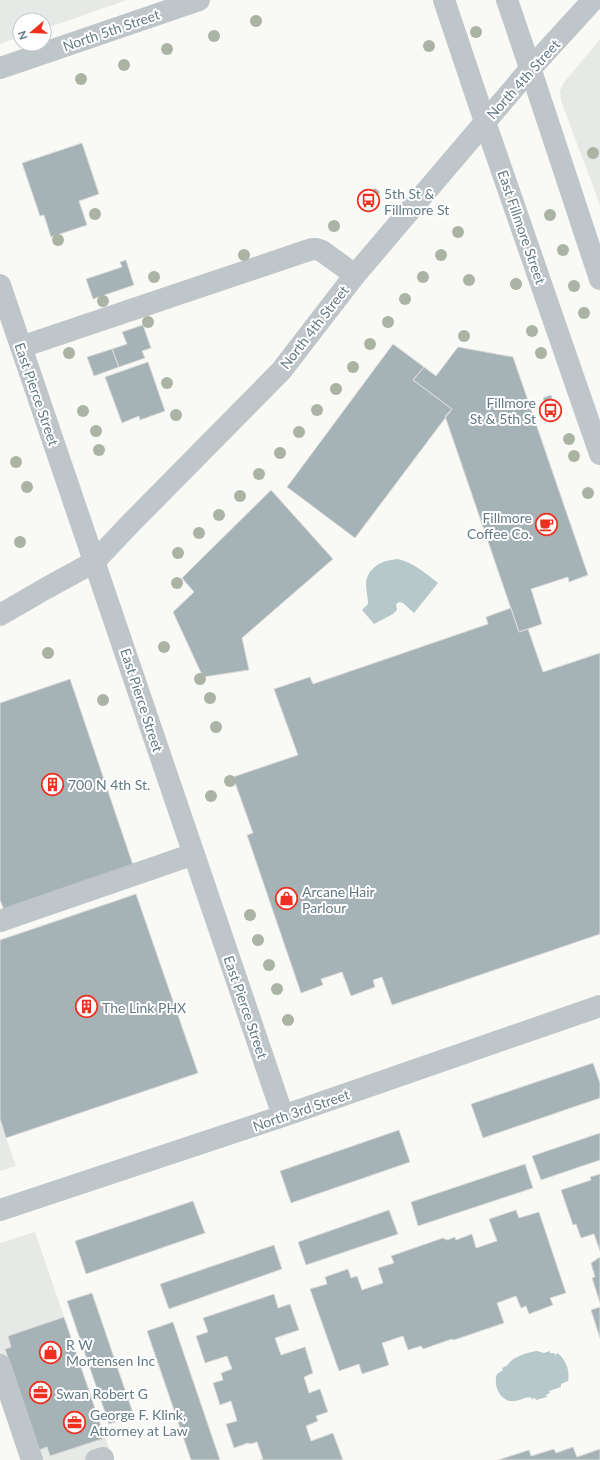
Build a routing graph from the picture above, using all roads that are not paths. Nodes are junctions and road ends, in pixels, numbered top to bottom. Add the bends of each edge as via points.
1 (199, 0) edge
2 (444, 0) edge
3 (507, 0) edge
4 (594, 0) edge
5 (0, 68) edge
6 (531, 68) junction
7 (485, 122) junction
8 (355, 275) junction
9 (600, 279) edge
10 (0, 285) edge
11 (21, 347) junction
12 (593, 407) edge
13 (600, 454) edge
14 (94, 562) junction
15 (0, 616) edge
16 (194, 854) junction
17 (0, 921) edge
18 (600, 1006) edge
19 (283, 1116) junction
20 (0, 1210) edge
21 (0, 1365) edge
22 (32, 1460) edge

1 - 5 street, North 5th Street
2 - 7 street, East Fillmore Street
3 - 6 street
4 - 6 street, North 4th Street
6 - 7 street, North 4th Street
6 - 9 street
7 - 8 street, North 4th Street
7 - 12 street, East Fillmore Street
8 - 11 street via 322,251 312,249
8 - 14 street, North 4th Street via 281,371
10 - 11 street, East Pierce Street
11 - 14 street, East Pierce Street
12 - 13 street, East Fillmore Street
14 - 15 street, North 4th Street
14 - 16 street, East Pierce Street
16 - 17 street
16 - 19 street, East Pierce Street
18 - 19 street, North 3rd Street
19 - 20 street, North 3rd Street
21 - 22 street

